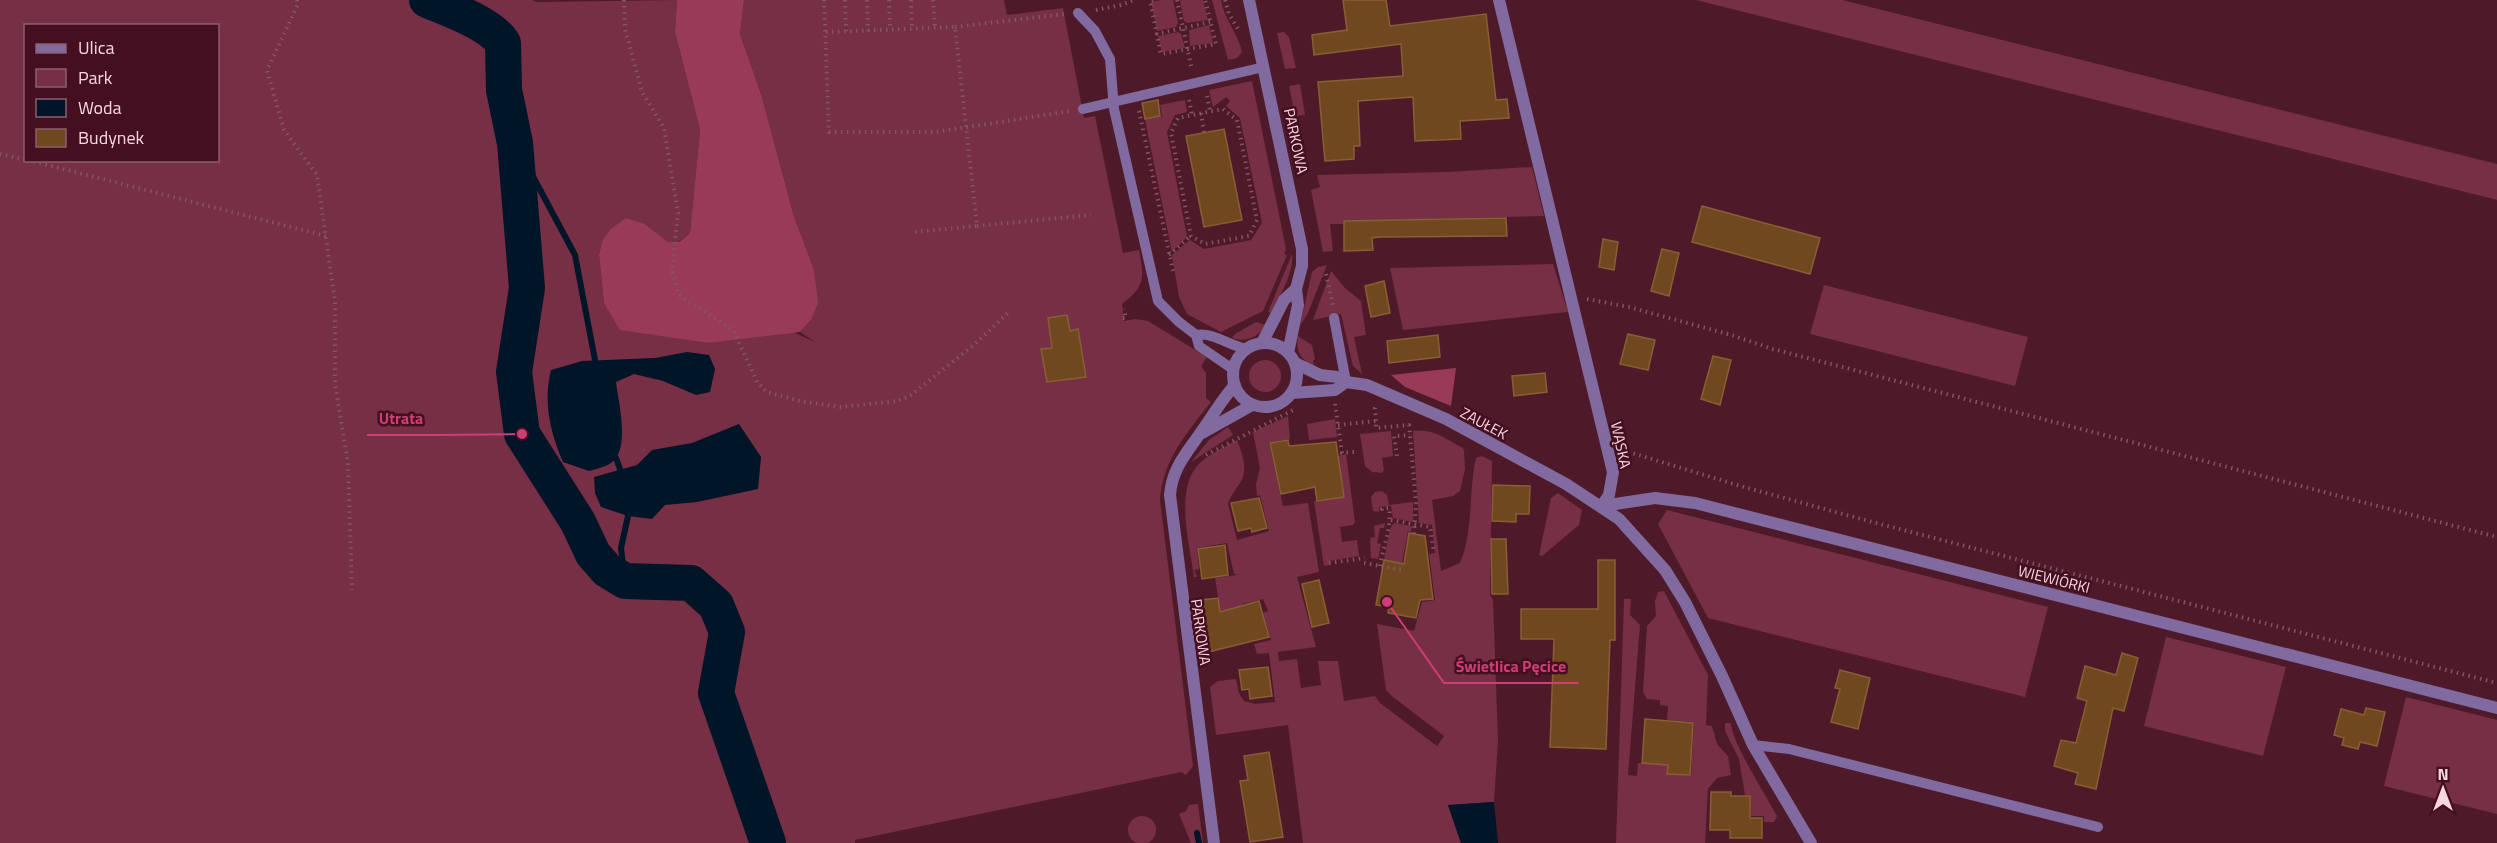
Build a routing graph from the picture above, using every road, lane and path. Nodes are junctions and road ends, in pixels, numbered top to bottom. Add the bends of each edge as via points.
1 (297, 0) edge
2 (624, 0) edge
3 (824, 0) edge
4 (845, 0) edge
5 (867, 0) edge
6 (889, 0) edge
7 (911, 0) edge
8 (933, 0) edge
9 (1134, 0) edge
10 (1153, 0) edge
11 (1177, 0) edge
12 (1205, 0) edge
13 (1249, 0) edge
14 (1499, 0) edge
15 (1078, 13) junction
16 (1210, 22) junction
17 (955, 27) junction
18 (935, 28) junction
19 (1183, 28) junction
20 (912, 29) junction
21 (890, 30) junction
22 (846, 31) junction
23 (868, 31) junction
24 (826, 32) junction
25 (1156, 34) junction
26 (1187, 49) junction
27 (1264, 67) junction
28 (1194, 82) junction
29 (1114, 101) junction
30 (1137, 101) dead end
31 (1083, 109) joint
32 (1201, 113) junction
33 (968, 128) junction
34 (1204, 132) dead end
35 (0, 154) edge
36 (24, 159) edge
37 (35, 162) edge
38 (1091, 215) dead end
39 (976, 226) junction
40 (914, 232) dead end
41 (326, 236) junction
42 (1191, 236) junction
43 (1169, 255) junction
44 (1173, 271) dead end
45 (1326, 274) dead end
46 (1296, 289) junction
47 (1571, 300) junction
48 (1124, 309) dead end
49 (1008, 313) dead end
50 (1123, 318) dead end
51 (1334, 318) joint
52 (1196, 335) junction
53 (1262, 343) junction
54 (1247, 349) junction
55 (1292, 358) junction
56 (1234, 370) junction
57 (1346, 382) junction
58 (1235, 385) junction
59 (1292, 393) junction
60 (1335, 401) dead end
61 (1377, 404) dead end
62 (1252, 405) junction
63 (1294, 409) dead end
64 (1376, 420) junction
65 (1338, 425) junction
66 (1201, 433) junction
67 (1410, 435) junction
68 (1608, 448) junction
69 (1354, 452) dead end
70 (1205, 455) dead end
71 (1396, 456) dead end
72 (1602, 506) junction
73 (1382, 512) dead end
74 (1391, 520) junction
75 (1416, 524) junction
76 (1414, 534) dead end
77 (2497, 537) edge
78 (1434, 552) dead end
79 (1329, 562) dead end
80 (1380, 566) junction
81 (1402, 570) dead end
82 (352, 590) dead end
83 (2497, 683) edge
84 (2497, 708) edge
85 (1753, 745) junction
86 (2098, 827) dead end
87 (1214, 843) edge
88 (1811, 843) edge

1 - 41 path via 267,70 284,130 317,175
2 - 49 path via 625,29 642,92 664,128 678,213 672,271 679,295 734,331 757,382 767,392 840,406 897,401 910,396
3 - 24 path
4 - 22 path
5 - 23 path
6 - 21 path
7 - 20 path
8 - 18 path
9 - 15 path
10 - 25 path via 1150,1
11 - 19 path
12 - 16 path
13 - 27 street, PARKOWA
14 - 47 street, WĄSKA
15 - 17 path
15 - 29 lane via 1108,53
16 - 19 path
16 - 26 path via 1216,44
17 - 18 path
17 - 33 path
18 - 20 path
19 - 25 path
19 - 26 path
20 - 21 path
21 - 23 path
22 - 23 path
22 - 24 path
24 - 33 path via 830,132 936,132
25 - 26 path via 1161,54
26 - 28 path
27 - 28 lane
27 - 46 street, PARKOWA via 1301,240 1302,266
28 - 29 lane
29 - 31 lane
29 - 52 lane via 1157,299
30 - 43 path
31 - 33 path
32 - 34 path
32 - 42 path via 1178,118 1171,133
32 - 42 path via 1224,109 1237,120 1257,220 1249,236 1205,244
33 - 39 path
35 - 36 path
37 - 41 path
38 - 39 path
39 - 40 path
41 - 82 path via 335,302 335,384 348,463
42 - 43 path
43 - 44 path
45 - 51 path
46 - 53 street, PARKOWA via 1284,300
46 - 55 street, PARKOWA
47 - 68 street, WĄSKA
47 - 77 path via 1593,298 1629,307 1773,349
48 - 50 path
51 - 57 lane
52 - 54 lane via 1207,333
52 - 56 lane via 1199,346
53 - 54 street
53 - 55 street via 1276,345
54 - 56 street via 1239,356
55 - 57 street, ZAUŁEK via 1320,375
55 - 59 street via 1297,378
56 - 58 street
57 - 59 street via 1335,390
57 - 72 street, ZAUŁEK via 1367,385 1446,419
58 - 62 street via 1241,397
58 - 66 street, PARKOWA
59 - 62 street via 1276,406
60 - 65 path
61 - 64 path
62 - 66 street, PARKOWA
63 - 70 path
64 - 65 path
64 - 67 path via 1376,428 1409,425
65 - 69 path via 1342,453
66 - 87 street, PARKOWA via 1176,469 1170,503
67 - 71 path via 1394,436
67 - 75 path
68 - 72 street, WĄSKA via 1613,477
68 - 83 path via 1876,523
72 - 84 street, WIEWIÓRKI via 1655,498 1695,503
72 - 85 street via 1665,570 1694,619
73 - 74 path via 1389,508
74 - 75 path
74 - 80 path
75 - 76 path
75 - 78 path via 1430,527
79 - 80 path via 1365,560
80 - 81 path
85 - 86 lane via 1789,749
85 - 88 street

